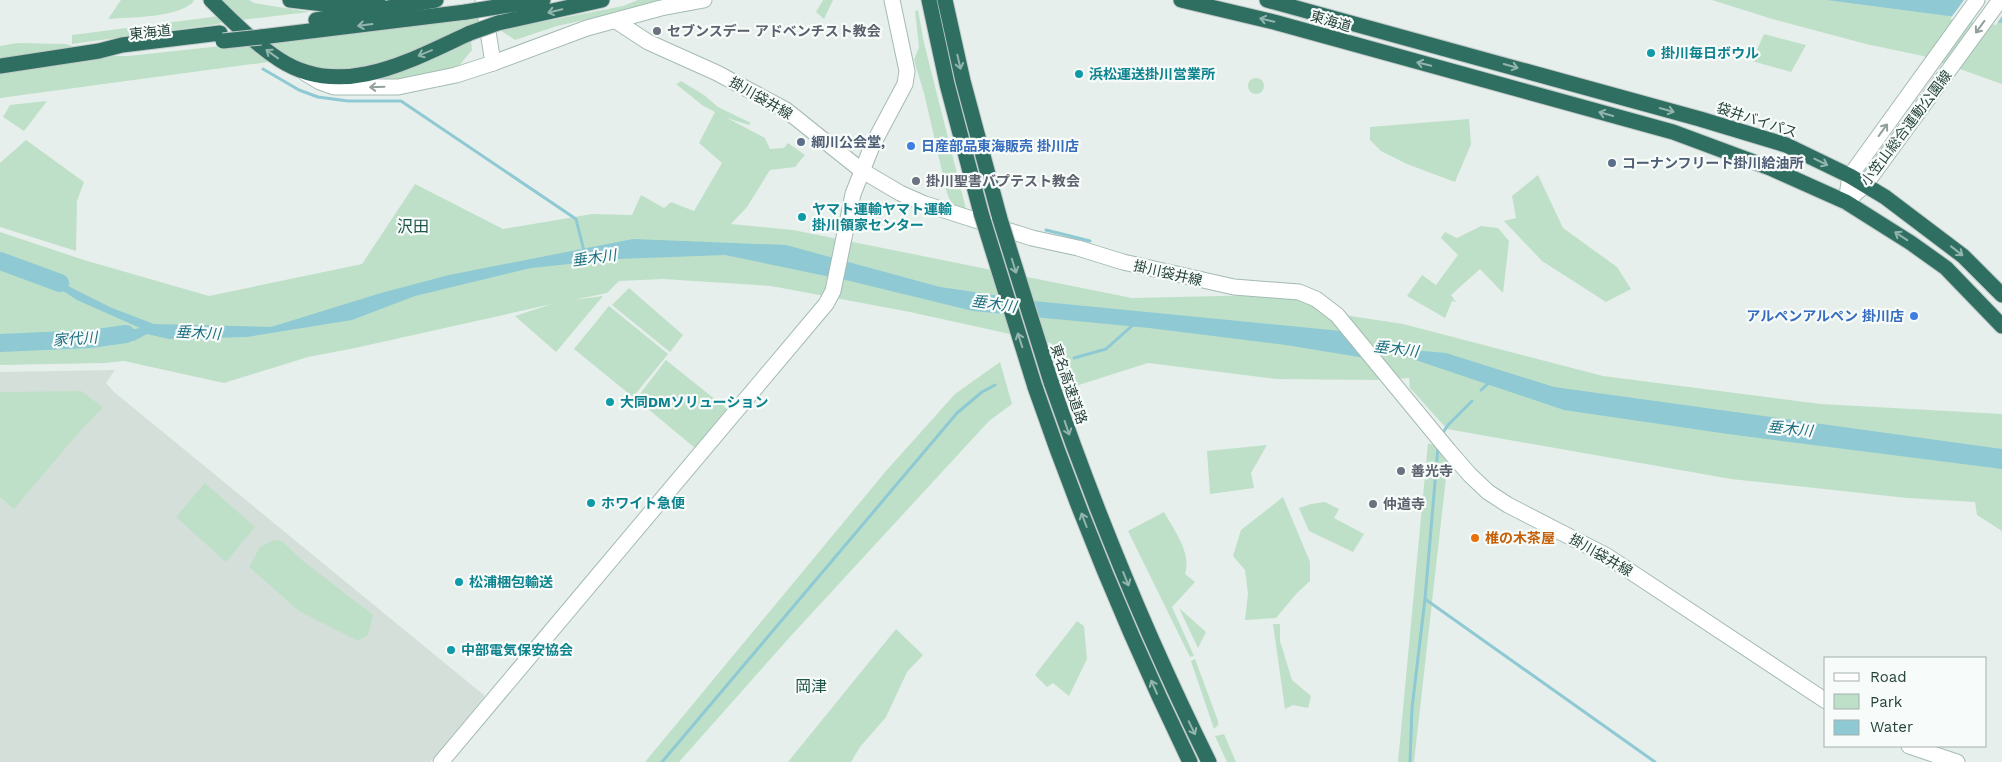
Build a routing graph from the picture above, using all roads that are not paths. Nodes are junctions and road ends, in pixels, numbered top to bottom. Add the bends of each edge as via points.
1 (211, 0) edge
2 (290, 0) edge
3 (543, 0) edge
4 (602, 0) edge
5 (704, 0) edge
6 (892, 0) edge
7 (929, 0) edge
8 (1182, 0) edge
9 (1267, 0) edge
10 (1977, 0) edge
11 (2000, 0) edge
12 (429, 1) edge
13 (490, 4) edge
14 (947, 8) edge
15 (616, 21) junction
16 (258, 33) junction
17 (1464, 53) joint
18 (493, 63) junction
19 (0, 66) edge
20 (301, 71) junction
21 (861, 170) junction
22 (1850, 176) junction
23 (1865, 185) junction
24 (1846, 202) junction
25 (2002, 294) edge
26 (2002, 326) edge
27 (1824, 700) edge
28 (1912, 747) edge
29 (441, 762) edge
30 (1190, 762) edge
31 (1209, 762) edge
32 (1956, 762) edge

20 -> 1 highway via 267,51
2 - 12 highway via 324,4
3 - 13 highway, 東海道
4 -> 20 highway, bridge via 498,23 370,74 348,78
5 - 15 main road
6 - 21 main road via 907,71 905,84
30 -> 7 highway, bridge via 1120,607 1035,387 981,213
24 -> 8 highway, 東海道 via 1770,168 1673,132 1274,22
9 - 17 highway, 東海道
22 -> 10 main road, 小笠山総合運動公園線
11 -> 23 main road, 小笠山総合運動公園線
12 - 16 highway, 東海道
13 -> 16 highway, 東海道, bridge via 466,12
13 - 18 main road
14 -> 31 highway, 東名高速道路, bridge via 1000,219 1051,382 1138,609
15 - 18 main road via 587,28
15 - 21 main road, 掛川袋井線 via 648,42 717,73 786,110
16 - 19 highway, 東海道 via 122,45
17 -> 22 highway, 袋井バイパス via 1786,144
18 -> 20 main road via 456,75 398,87 334,87
21 - 27 main road, 掛川袋井線 via 925,204 1023,235 1192,278 1234,287 1299,292 1316,299 1337,314 1470,475 1501,500 1607,556
21 - 29 main road via 833,291 826,304
22 - 23 highway, 袋井バイパス
22 - 24 main road, 小笠山総合運動公園線
23 - 24 main road, 小笠山総合運動公園線
23 -> 25 highway, 袋井バイパス via 1963,256
26 -> 24 highway via 1946,268
28 - 32 main road

